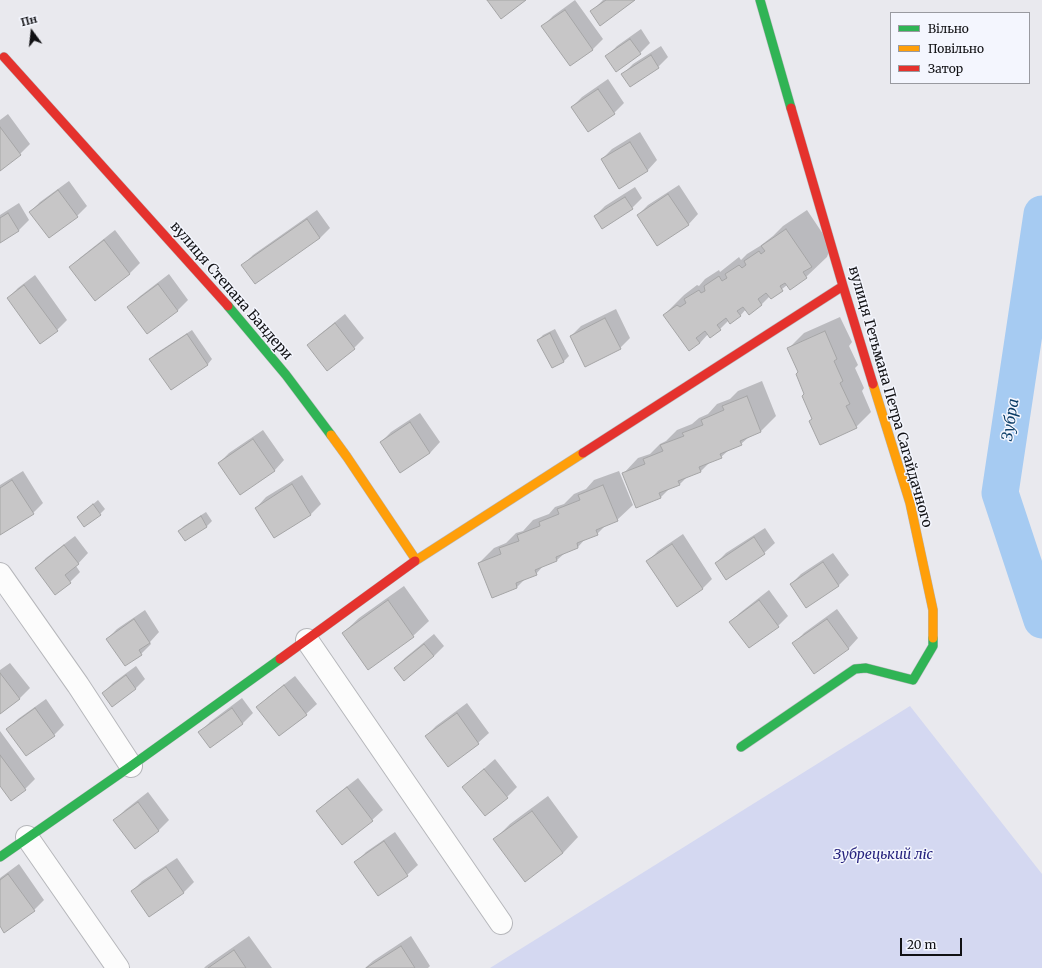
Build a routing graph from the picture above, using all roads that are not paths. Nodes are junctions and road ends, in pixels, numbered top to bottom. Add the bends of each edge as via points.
1 (760, 0) edge
2 (4, 57) dead end
3 (843, 286) junction
4 (416, 560) junction
5 (0, 574) edge
6 (308, 640) junction
7 (741, 747) dead end
8 (132, 766) junction
9 (27, 837) junction
10 (0, 857) edge
11 (501, 923) dead end
12 (118, 968) edge

1 - 3 street, вулиця Гетьмана Петра Сагайдачного
2 - 4 street, вулиця Степана Бандери via 234,313 286,375 347,457
3 - 4 street
3 - 7 street, вулиця Гетьмана Петра Сагайдачного via 910,503 933,610 933,646 913,680 866,668 855,669
4 - 6 street
5 - 8 street
6 - 8 street
6 - 11 street
8 - 9 street
9 - 10 street
9 - 12 street

